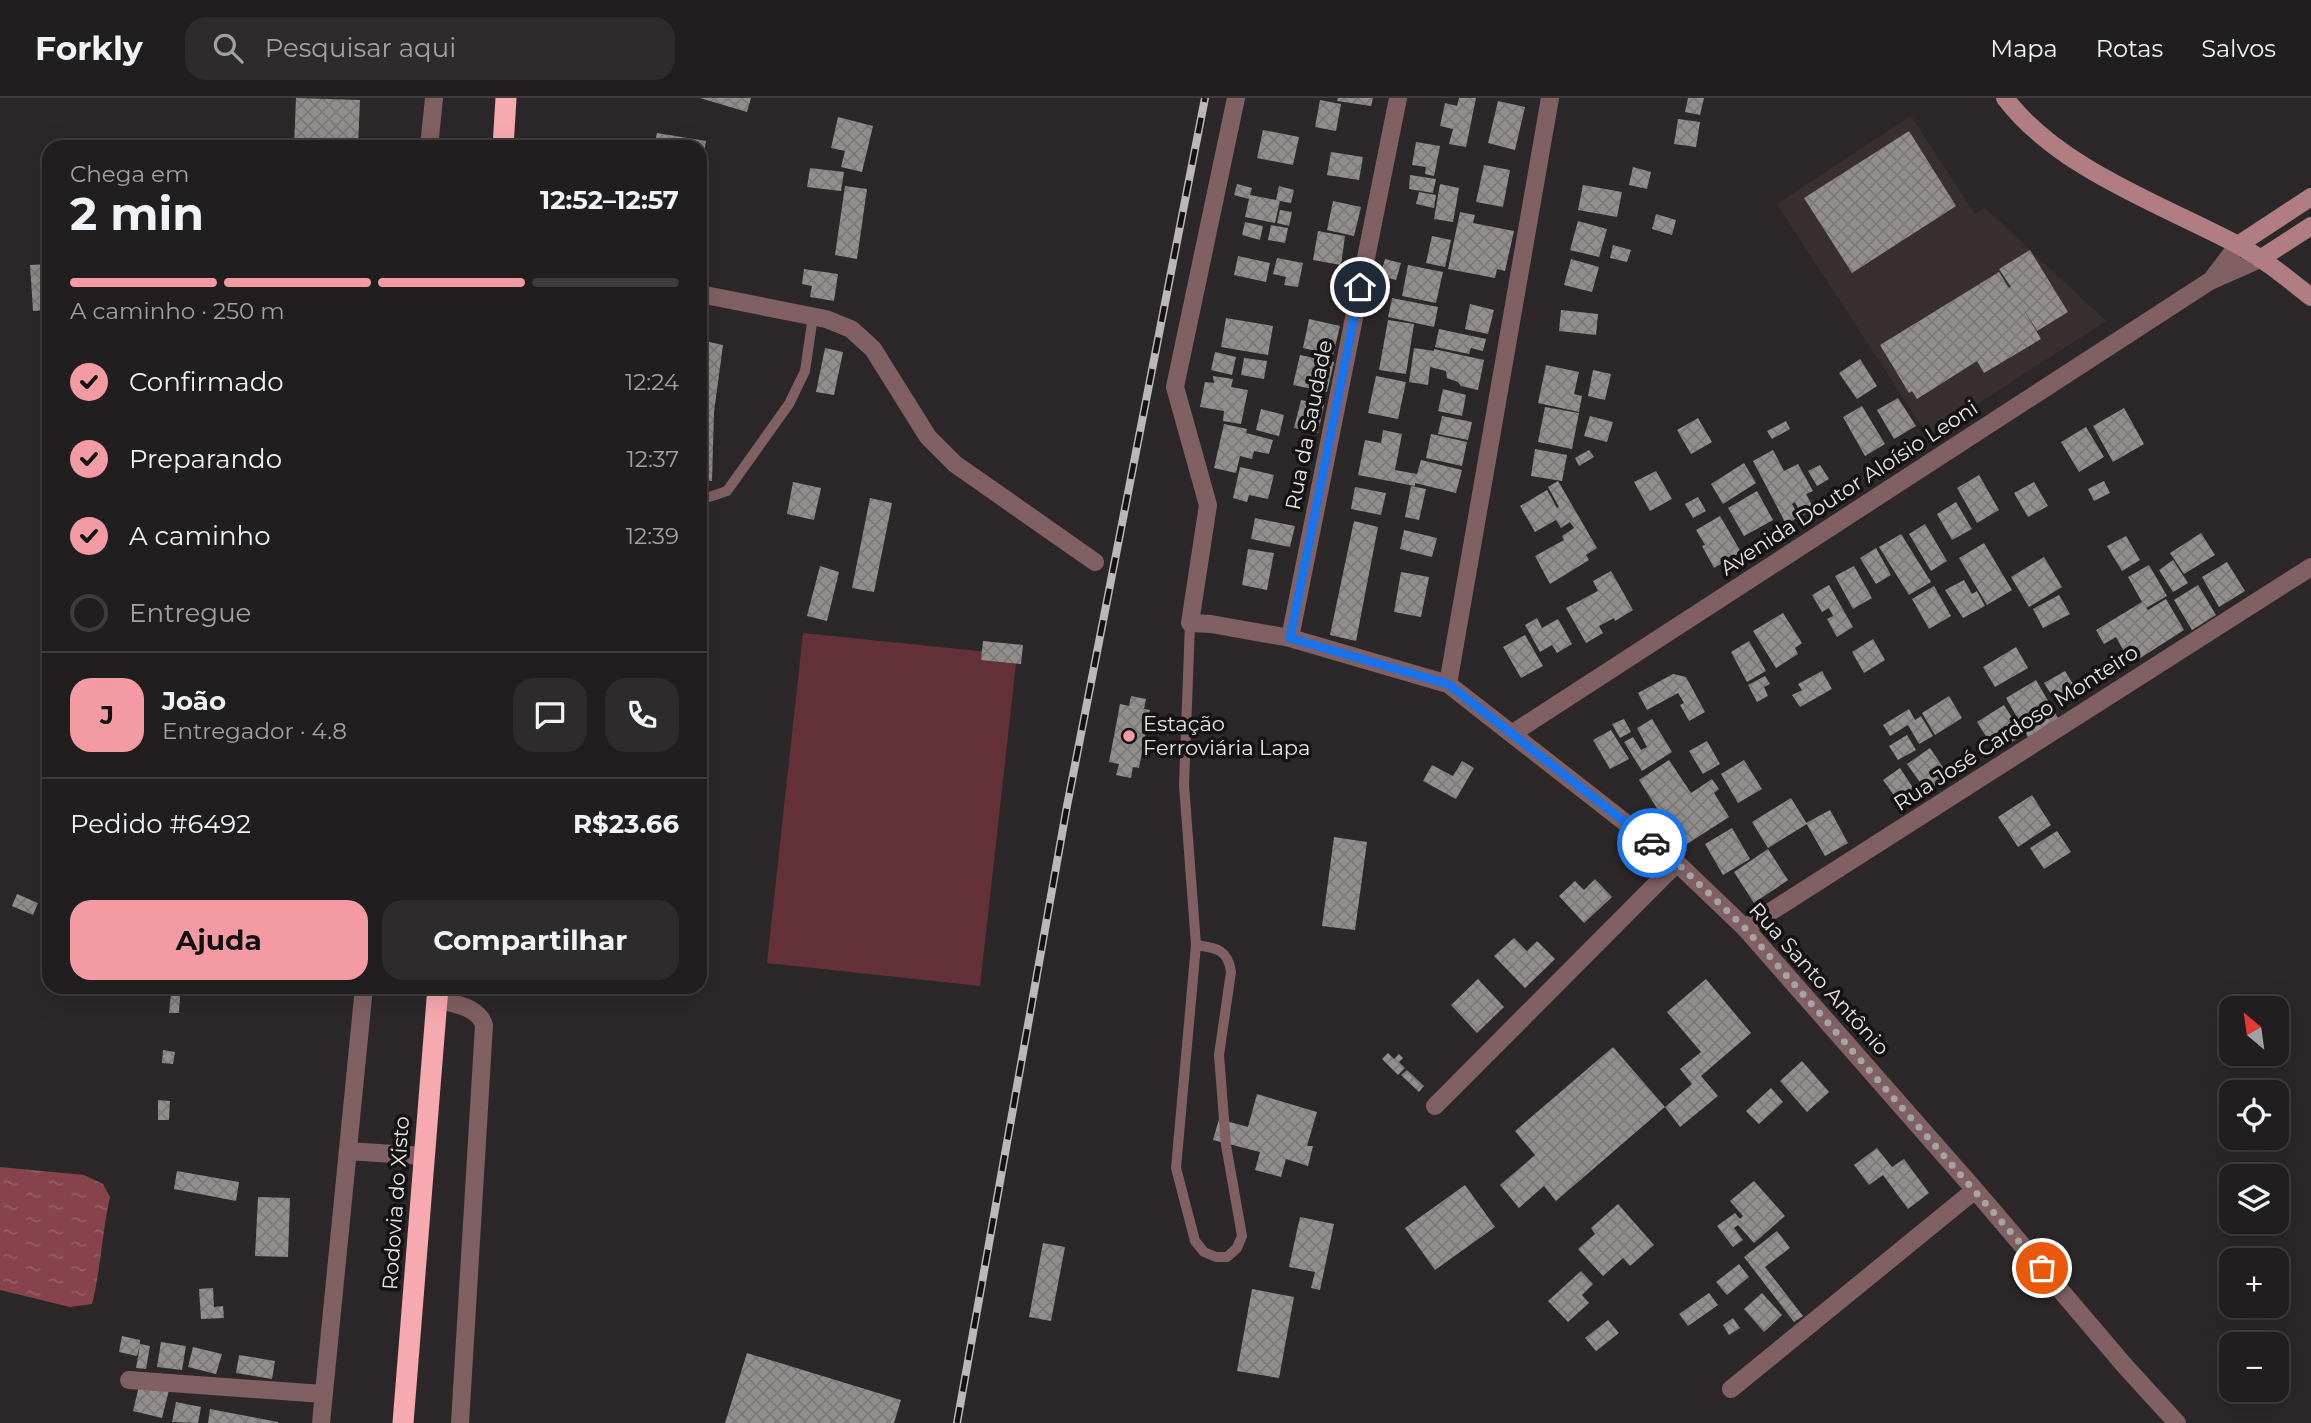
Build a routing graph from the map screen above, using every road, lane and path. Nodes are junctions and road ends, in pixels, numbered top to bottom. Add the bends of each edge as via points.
1 (434, 98) edge
2 (506, 98) edge
3 (1236, 98) edge
4 (1398, 98) edge
5 (1550, 98) edge
6 (2005, 98) edge
7 (430, 140) edge
8 (503, 140) edge
9 (2311, 197) edge
10 (2311, 226) edge
11 (2238, 245) junction
12 (2260, 259) junction
13 (2210, 281) junction
14 (707, 295) edge
15 (2311, 296) edge
16 (813, 316) junction
17 (707, 498) edge
18 (1095, 562) dead end
19 (2311, 567) edge
20 (1190, 624) junction
21 (1290, 638) junction
22 (1448, 684) junction
23 (1513, 733) junction
24 (1677, 863) junction
25 (1745, 928) junction
26 (1196, 945) junction
27 (363, 994) edge
28 (437, 994) edge
29 (439, 994) edge
30 (1435, 1106) dead end
31 (348, 1151) junction
32 (424, 1156) junction
33 (1975, 1190) junction
34 (129, 1380) dead end
35 (1731, 1389) dead end
36 (323, 1394) junction
37 (321, 1423) edge
38 (403, 1423) edge
39 (460, 1423) edge
40 (2177, 1423) edge

1 - 7 street
2 - 8 highway
3 - 20 street via 1175,387 1208,505
4 - 21 street, Rua da Saudade
5 - 22 street
6 - 11 main road via 2039,133 2102,177
9 - 11 main road, Avenida Doutor Aloísio Leoni
10 - 12 main road, Avenida Doutor Aloísio Leoni
11 - 12 main road
11 - 13 street, Avenida Doutor Aloísio Leoni
12 - 13 street, Avenida Doutor Aloísio Leoni
12 - 15 main road
13 - 23 street, Avenida Doutor Aloísio Leoni
14 - 16 street
16 - 17 lane via 805,371 789,404 727,491
16 - 18 street via 851,328 873,349 928,437 955,464
19 - 25 street, Rua José Cardoso Monteiro
20 - 21 street, Rua Santo Antônio
20 - 26 lane via 1184,785
21 - 22 street, Rua Santo Antônio
22 - 23 street, Rua Santo Antônio
23 - 24 street, Rua Santo Antônio
24 - 25 street, Rua Santo Antônio
24 - 30 street
25 - 33 street, Rua Santo Antônio
26 - 26 lane via 1221,951 1229,959 1231,972 1219,1055 1226,1145 1242,1236 1227,1257 1204,1252 1195,1241 1176,1168
27 - 31 street
28 - 32 highway, Rodovia do Xisto
29 - 39 street via 481,1016 484,1025
31 - 32 street
31 - 36 street
32 - 38 highway, Rodovia do Xisto
33 - 35 street
33 - 40 street, Rua Santo Antônio
34 - 36 street
36 - 37 street

